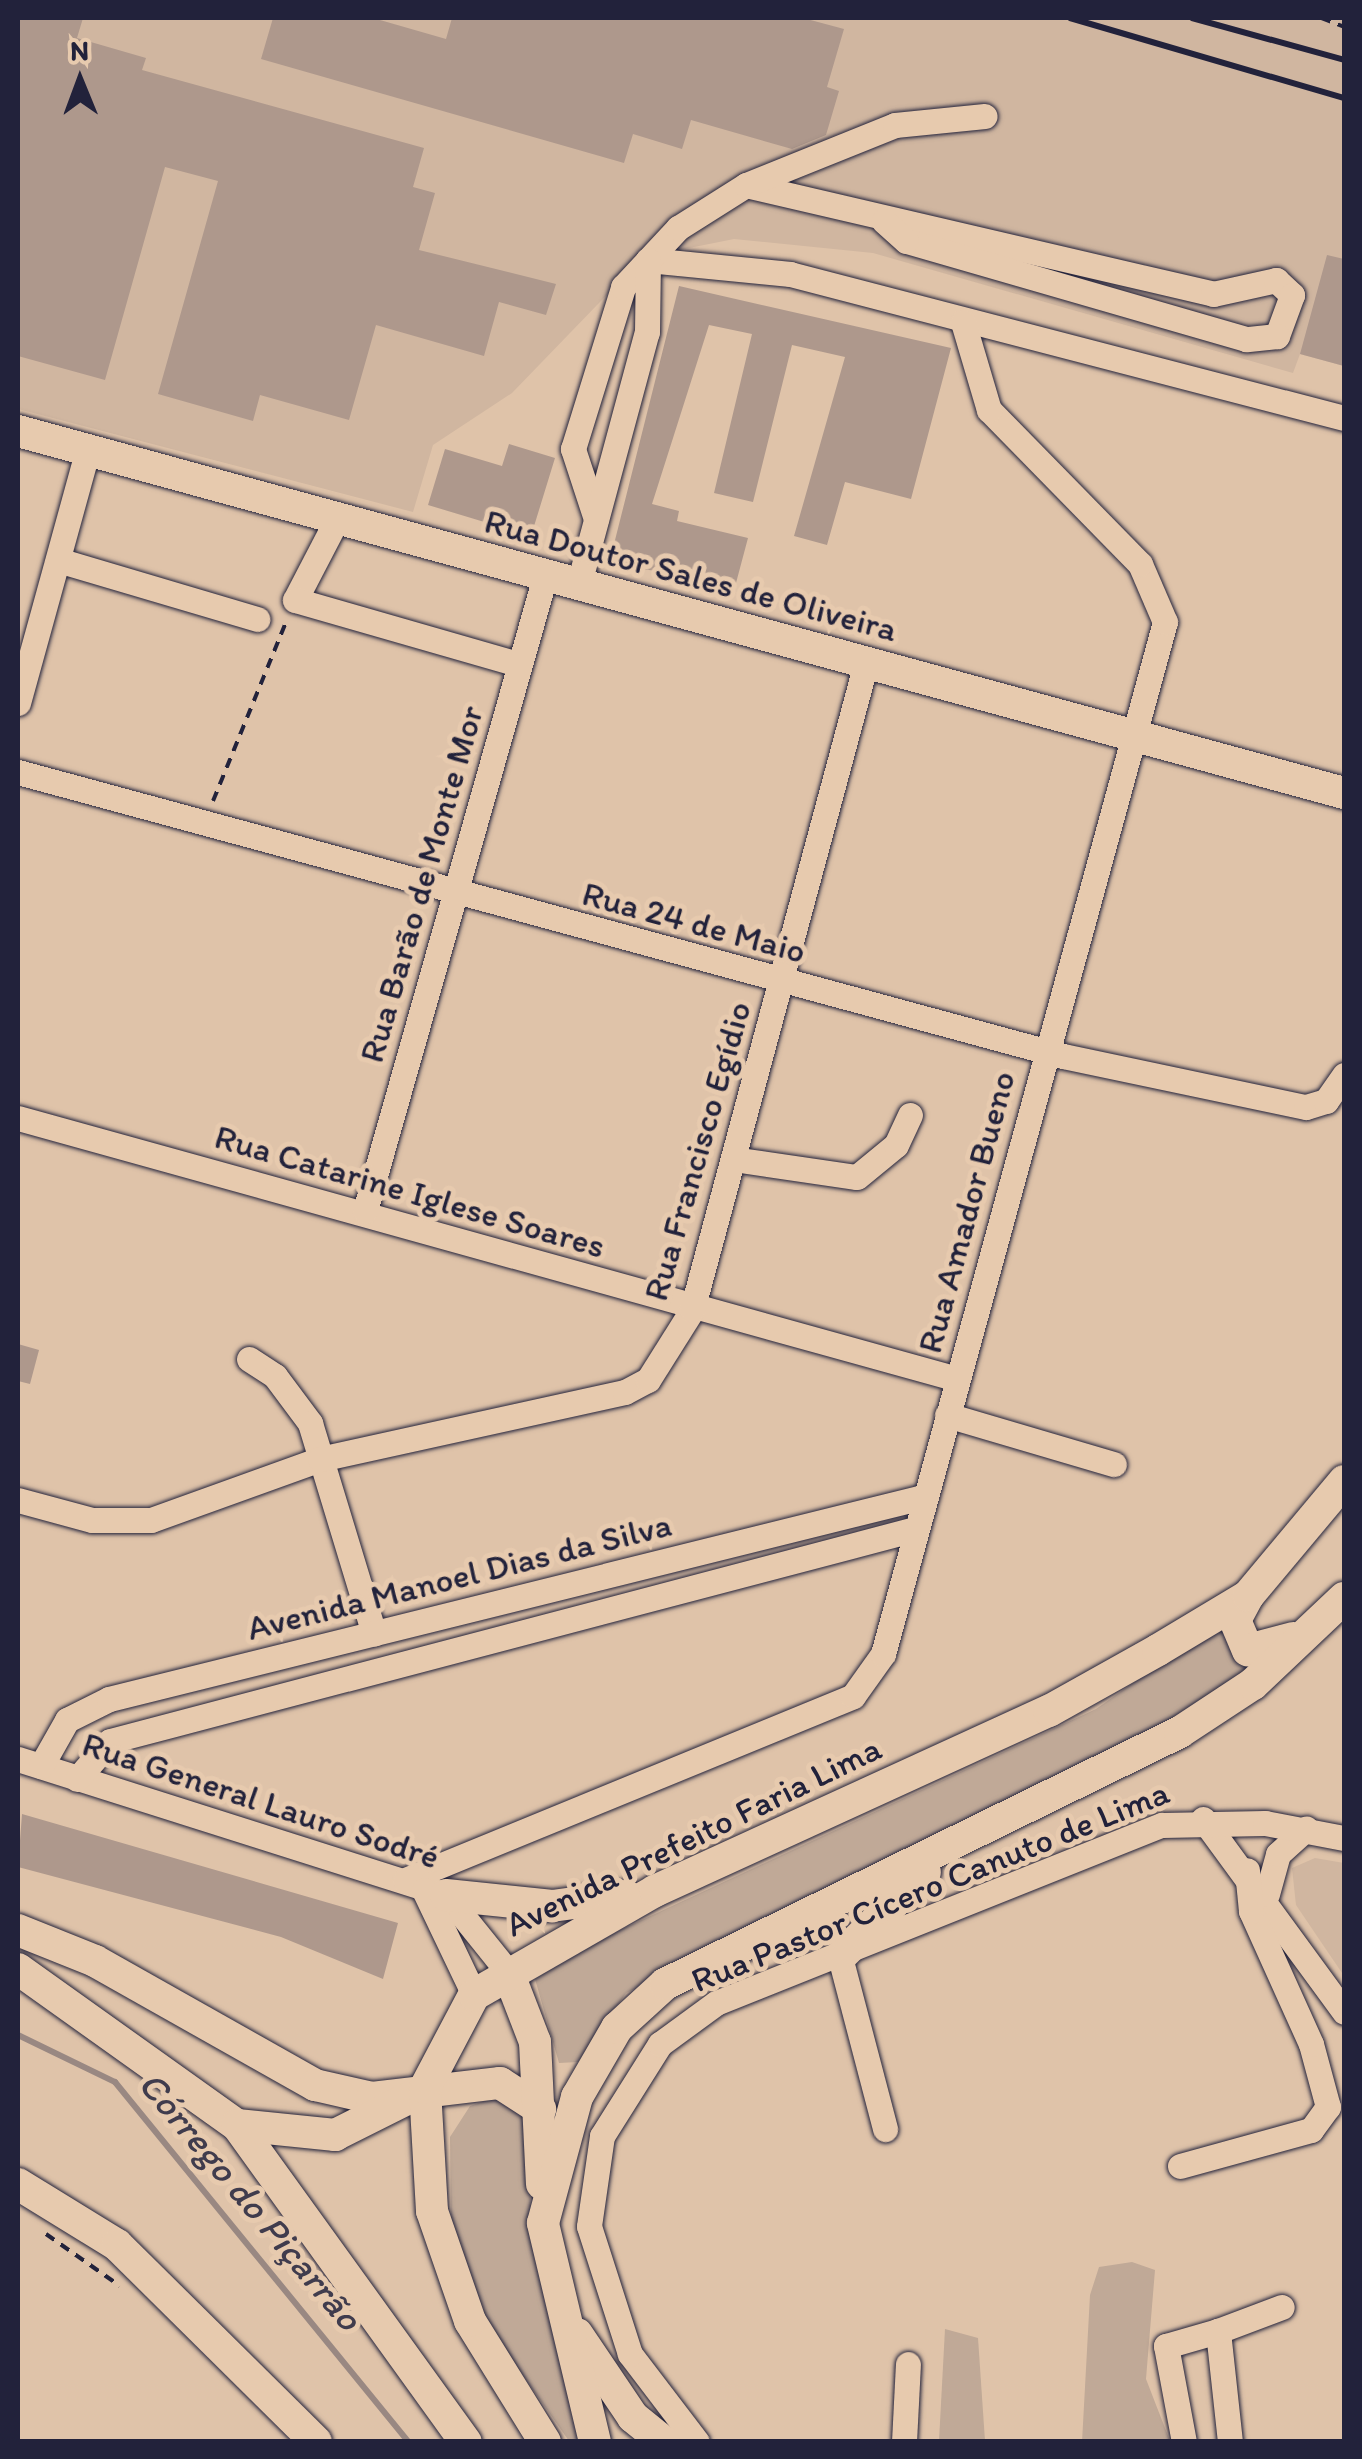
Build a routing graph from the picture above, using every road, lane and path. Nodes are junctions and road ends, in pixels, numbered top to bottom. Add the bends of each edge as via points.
1 (1321, 18) edge
2 (1344, 27) edge
3 (985, 116) dead end
4 (746, 184) junction
5 (884, 221) junction
6 (648, 260) junction
7 (609, 322) junction
8 (963, 322) junction
9 (647, 332) junction
10 (1344, 418) edge
11 (18, 431) edge
12 (88, 449) junction
13 (596, 519) junction
14 (336, 521) junction
15 (58, 560) junction
16 (545, 576) junction
17 (578, 586) junction
18 (295, 600) junction
19 (257, 619) dead end
20 (866, 663) junction
21 (518, 664) junction
22 (18, 703) edge
23 (1131, 736) junction
24 (18, 772) edge
25 (1344, 792) edge
26 (204, 824) junction
27 (456, 892) junction
28 (781, 983) junction
29 (1045, 1052) junction
30 (1344, 1075) edge
31 (910, 1115) dead end
32 (18, 1118) edge
33 (733, 1159) junction
34 (364, 1212) junction
35 (692, 1310) junction
36 (250, 1359) dead end
37 (958, 1379) junction
38 (947, 1416) junction
39 (320, 1459) junction
40 (1114, 1464) dead end
41 (1344, 1481) edge
42 (923, 1497) junction
43 (18, 1500) edge
44 (882, 1507) junction
45 (903, 1532) junction
46 (1248, 1596) junction
47 (1344, 1598) edge
48 (1312, 1629) junction
49 (374, 1634) junction
50 (29, 1762) edge
51 (77, 1779) junction
52 (1203, 1819) junction
53 (1265, 1823) junction
54 (1306, 1830) junction
55 (1344, 1838) edge
56 (943, 1854) junction
57 (1243, 1865) junction
58 (424, 1887) junction
59 (655, 1891) junction
60 (1266, 1894) junction
61 (18, 1930) edge
62 (840, 1957) junction
63 (18, 1969) edge
64 (508, 1972) junction
65 (474, 1995) junction
66 (1344, 2012) edge
67 (425, 2088) junction
68 (540, 2109) junction
69 (238, 2126) junction
70 (885, 2129) dead end
71 (1180, 2166) dead end
72 (18, 2184) edge
73 (543, 2223) junction
74 (1282, 2307) dead end
75 (566, 2317) junction
76 (1218, 2331) junction
77 (908, 2364) dead end
78 (1230, 2441) edge
79 (316, 2442) edge
80 (466, 2442) edge
81 (545, 2442) edge
82 (595, 2442) edge
83 (664, 2442) edge
84 (697, 2442) edge
85 (904, 2442) edge
86 (1184, 2442) edge

1 - 2 path
3 - 4 street via 895,125
4 - 5 street
4 - 6 street via 709,203
5 - 5 street via 906,240 1246,340 1277,336 1292,295 1276,280 1213,294 911,219
6 - 7 street
6 - 8 street via 790,274
6 - 9 street
7 - 9 street
7 - 13 street via 573,450
8 - 10 street
8 - 23 street, Rua Amador Bueno via 989,410 1140,564 1165,622
9 - 13 street
11 - 12 main road, Rua Doutor Sales de Oliveira
12 - 14 main road, Rua Doutor Sales de Oliveira
12 - 15 street
13 - 17 street
14 - 16 main road, Rua Doutor Sales de Oliveira
14 - 18 street
15 - 19 street
15 - 22 street
16 - 17 main road, Rua Doutor Sales de Oliveira
16 - 21 street, Rua Barão de Monte Mor
17 - 20 main road, Rua Doutor Sales de Oliveira
18 - 21 street
18 - 26 path
20 - 23 main road, Rua Doutor Sales de Oliveira
20 - 28 street, Rua Francisco Egídio
21 - 27 street, Rua Barão de Monte Mor
23 - 25 main road, Rua Doutor Sales de Oliveira
23 - 29 street, Rua Amador Bueno
24 - 26 street, Rua 24 de Maio
26 - 27 street, Rua 24 de Maio
27 - 28 street, Rua 24 de Maio
27 - 34 street, Rua Barão de Monte Mor
28 - 29 street, Rua 24 de Maio
28 - 33 street, Rua Francisco Egídio
29 - 30 street, Rua 24 de Maio via 1306,1107 1326,1101
29 - 37 street, Rua Amador Bueno
31 - 33 street via 896,1145 857,1177
32 - 34 street, Rua Catarine Iglese Soares
33 - 35 street, Rua Francisco Egídio
34 - 35 street, Rua Catarine Iglese Soares
35 - 37 street, Rua Catarine Iglese Soares
35 - 39 street, Rua Francisco Egídio via 668,1355 625,1392
36 - 39 street via 300,1402
37 - 38 street, Rua Amador Bueno
38 - 40 street
38 - 42 street, Rua Amador Bueno
39 - 43 street, Rua Francisco Egídio via 151,1520 92,1520
39 - 49 street
41 - 46 main road, Avenida Prefeito Faria Lima
42 - 44 street, Avenida Manoel Dias da Silva
42 - 45 street, Rua Amador Bueno
44 - 45 street
44 - 49 street, Avenida Manoel Dias da Silva
45 - 51 street, Avenida Manoel Dias da Silva via 110,1741
45 - 58 street, Rua Amador Bueno via 883,1654 853,1696
46 - 48 main road via 1236,1620 1248,1650
46 - 59 main road, Avenida Prefeito Faria Lima via 1048,1710
47 - 48 main road
48 - 56 main road via 1180,1732
49 - 50 street, Avenida Manoel Dias da Silva via 84,1708
50 - 51 street, Rua General Lauro Sodré
51 - 58 street, Rua General Lauro Sodré
52 - 53 street, Rua Pastor Cícero Canuto de Lima
52 - 57 street, Rua Pastor Cícero Canuto de Lima
52 - 62 street, Rua Pastor Cícero Canuto de Lima via 1162,1825
53 - 54 street, Rua Pastor Cícero Canuto de Lima
53 - 57 street
54 - 55 street, Rua Pastor Cícero Canuto de Lima
54 - 60 street via 1278,1854
56 - 62 main road
56 - 73 main road via 666,1984 638,2006 577,2097
57 - 60 street, Rua Pastor Cícero Canuto de Lima
57 - 71 street via 1251,1911 1312,2044 1328,2107 1310,2130
58 - 59 main road via 552,1906
58 - 64 street, Rua General Lauro Sodré
58 - 65 street via 446,1922
59 - 64 main road, Avenida Prefeito Faria Lima
60 - 66 street, Rua Pastor Cícero Canuto de Lima
61 - 67 main road via 95,1961 315,2084 372,2098
62 - 70 street
62 - 84 street, Rua Pastor Cícero Canuto de Lima via 686,2020 629,2081 602,2136 588,2226 610,2312 652,2388
63 - 69 main road
64 - 65 main road, Avenida Prefeito Faria Lima
64 - 68 main road via 536,2042
65 - 67 main road, Avenida Prefeito Faria Lima
67 - 68 main road via 500,2083
67 - 69 main road via 335,2135
67 - 81 main road via 439,2246 508,2393
68 - 73 main road
69 - 80 main road
72 - 79 main road via 117,2246
73 - 75 main road
74 - 76 street
75 - 82 main road
75 - 83 main road via 633,2417
76 - 78 street
76 - 86 street via 1166,2346
77 - 85 street

